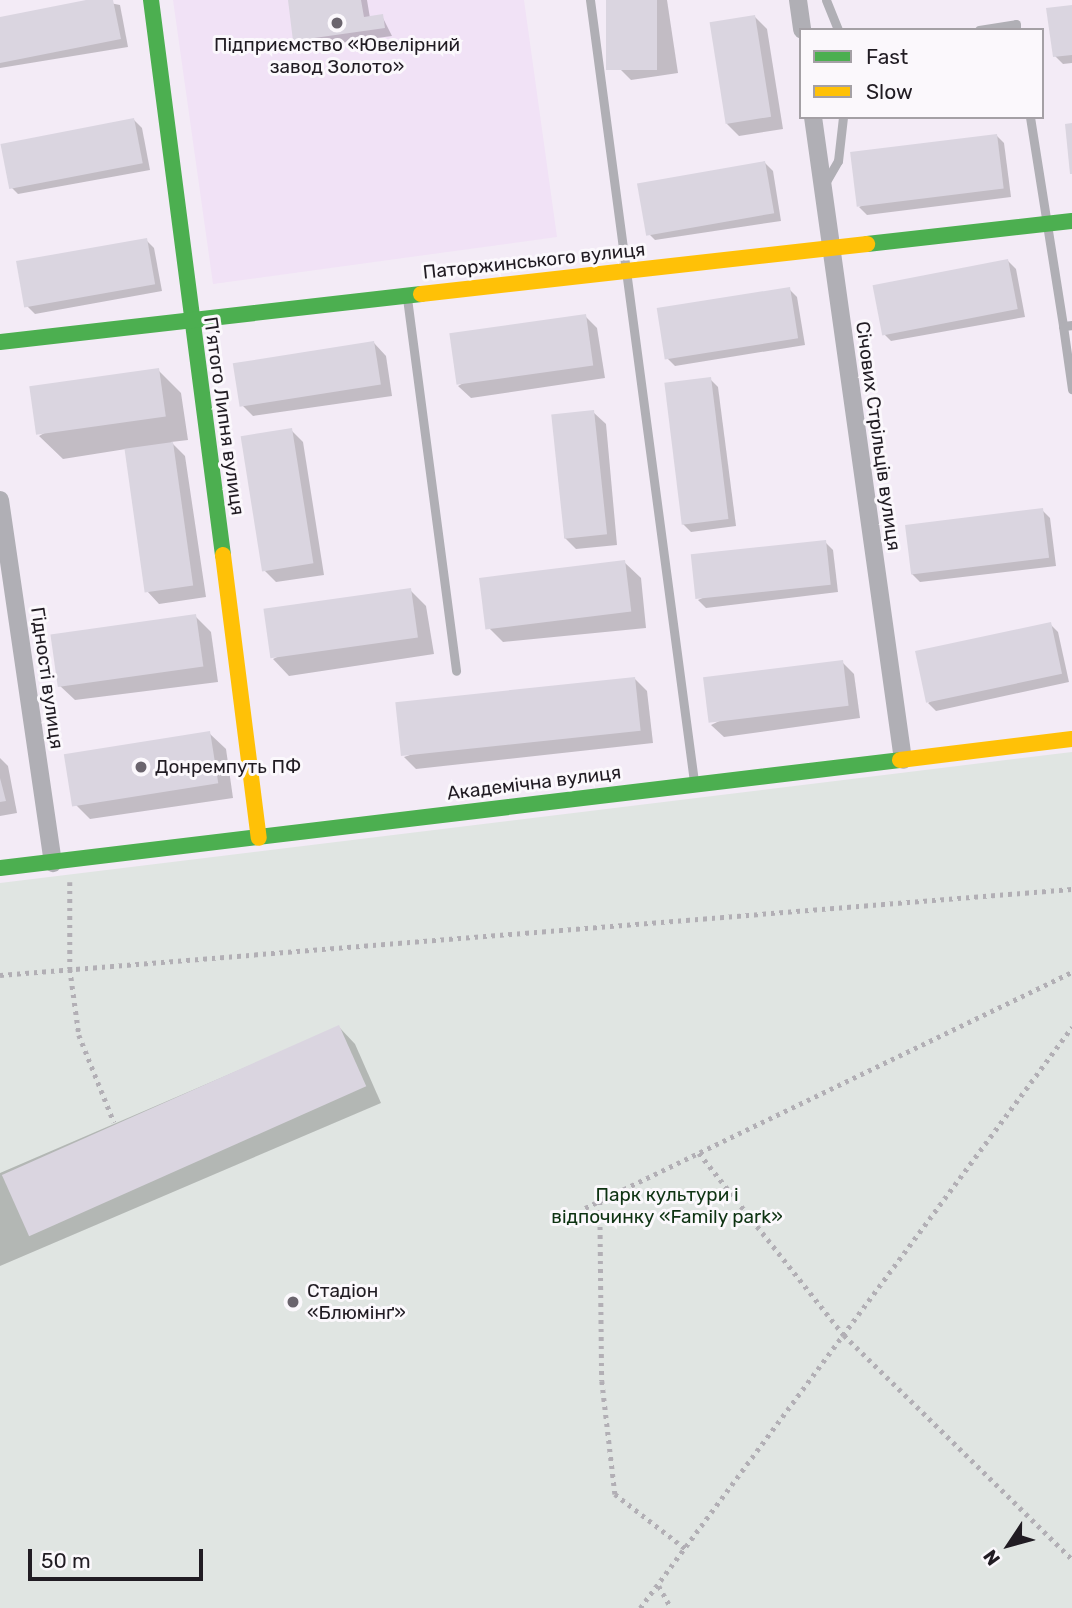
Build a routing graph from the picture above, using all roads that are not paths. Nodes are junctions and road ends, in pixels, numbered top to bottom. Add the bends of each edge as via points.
1 (151, 0) edge
2 (590, 0) edge
3 (798, 0) edge
4 (826, 0) edge
5 (802, 28) edge
6 (837, 28) edge
7 (991, 28) edge
8 (1016, 28) edge
9 (813, 119) edge
10 (843, 119) edge
11 (1030, 119) edge
12 (822, 187) junction
13 (1072, 221) edge
14 (1048, 224) junction
15 (831, 249) junction
16 (626, 272) junction
17 (406, 296) junction
18 (189, 320) junction
19 (1068, 326) edge
20 (0, 342) edge
21 (1072, 389) edge
22 (0, 500) edge
23 (456, 671) dead end
24 (1072, 739) edge
25 (903, 760) junction
26 (695, 785) junction
27 (259, 838) junction
28 (62, 862) junction
29 (0, 868) edge

1 - 18 street, П’ятого Липня вулиця
2 - 16 lane
3 - 5 street
4 - 6 lane
7 - 8 lane via 1016,24
9 - 12 street, Січових Стрільців вулиця
10 - 12 lane via 838,161
11 - 14 lane
12 - 15 street, Січових Стрільців вулиця
13 - 14 street, Паторжинського вулиця
14 - 15 street, Паторжинського вулиця
14 - 19 lane
15 - 16 street, Паторжинського вулиця
15 - 25 street, Січових Стрільців вулиця
16 - 17 street, Паторжинського вулиця
16 - 26 lane
17 - 18 street, Паторжинського вулиця
17 - 23 lane
18 - 20 street, Паторжинського вулиця
18 - 27 street, П’ятого Липня вулиця
19 - 21 lane
22 - 28 street, Гідності вулиця
24 - 25 street, Академічна вулиця
25 - 26 street, Академічна вулиця
26 - 27 street, Академічна вулиця
27 - 28 street, Академічна вулиця
28 - 29 street, Академічна вулиця

